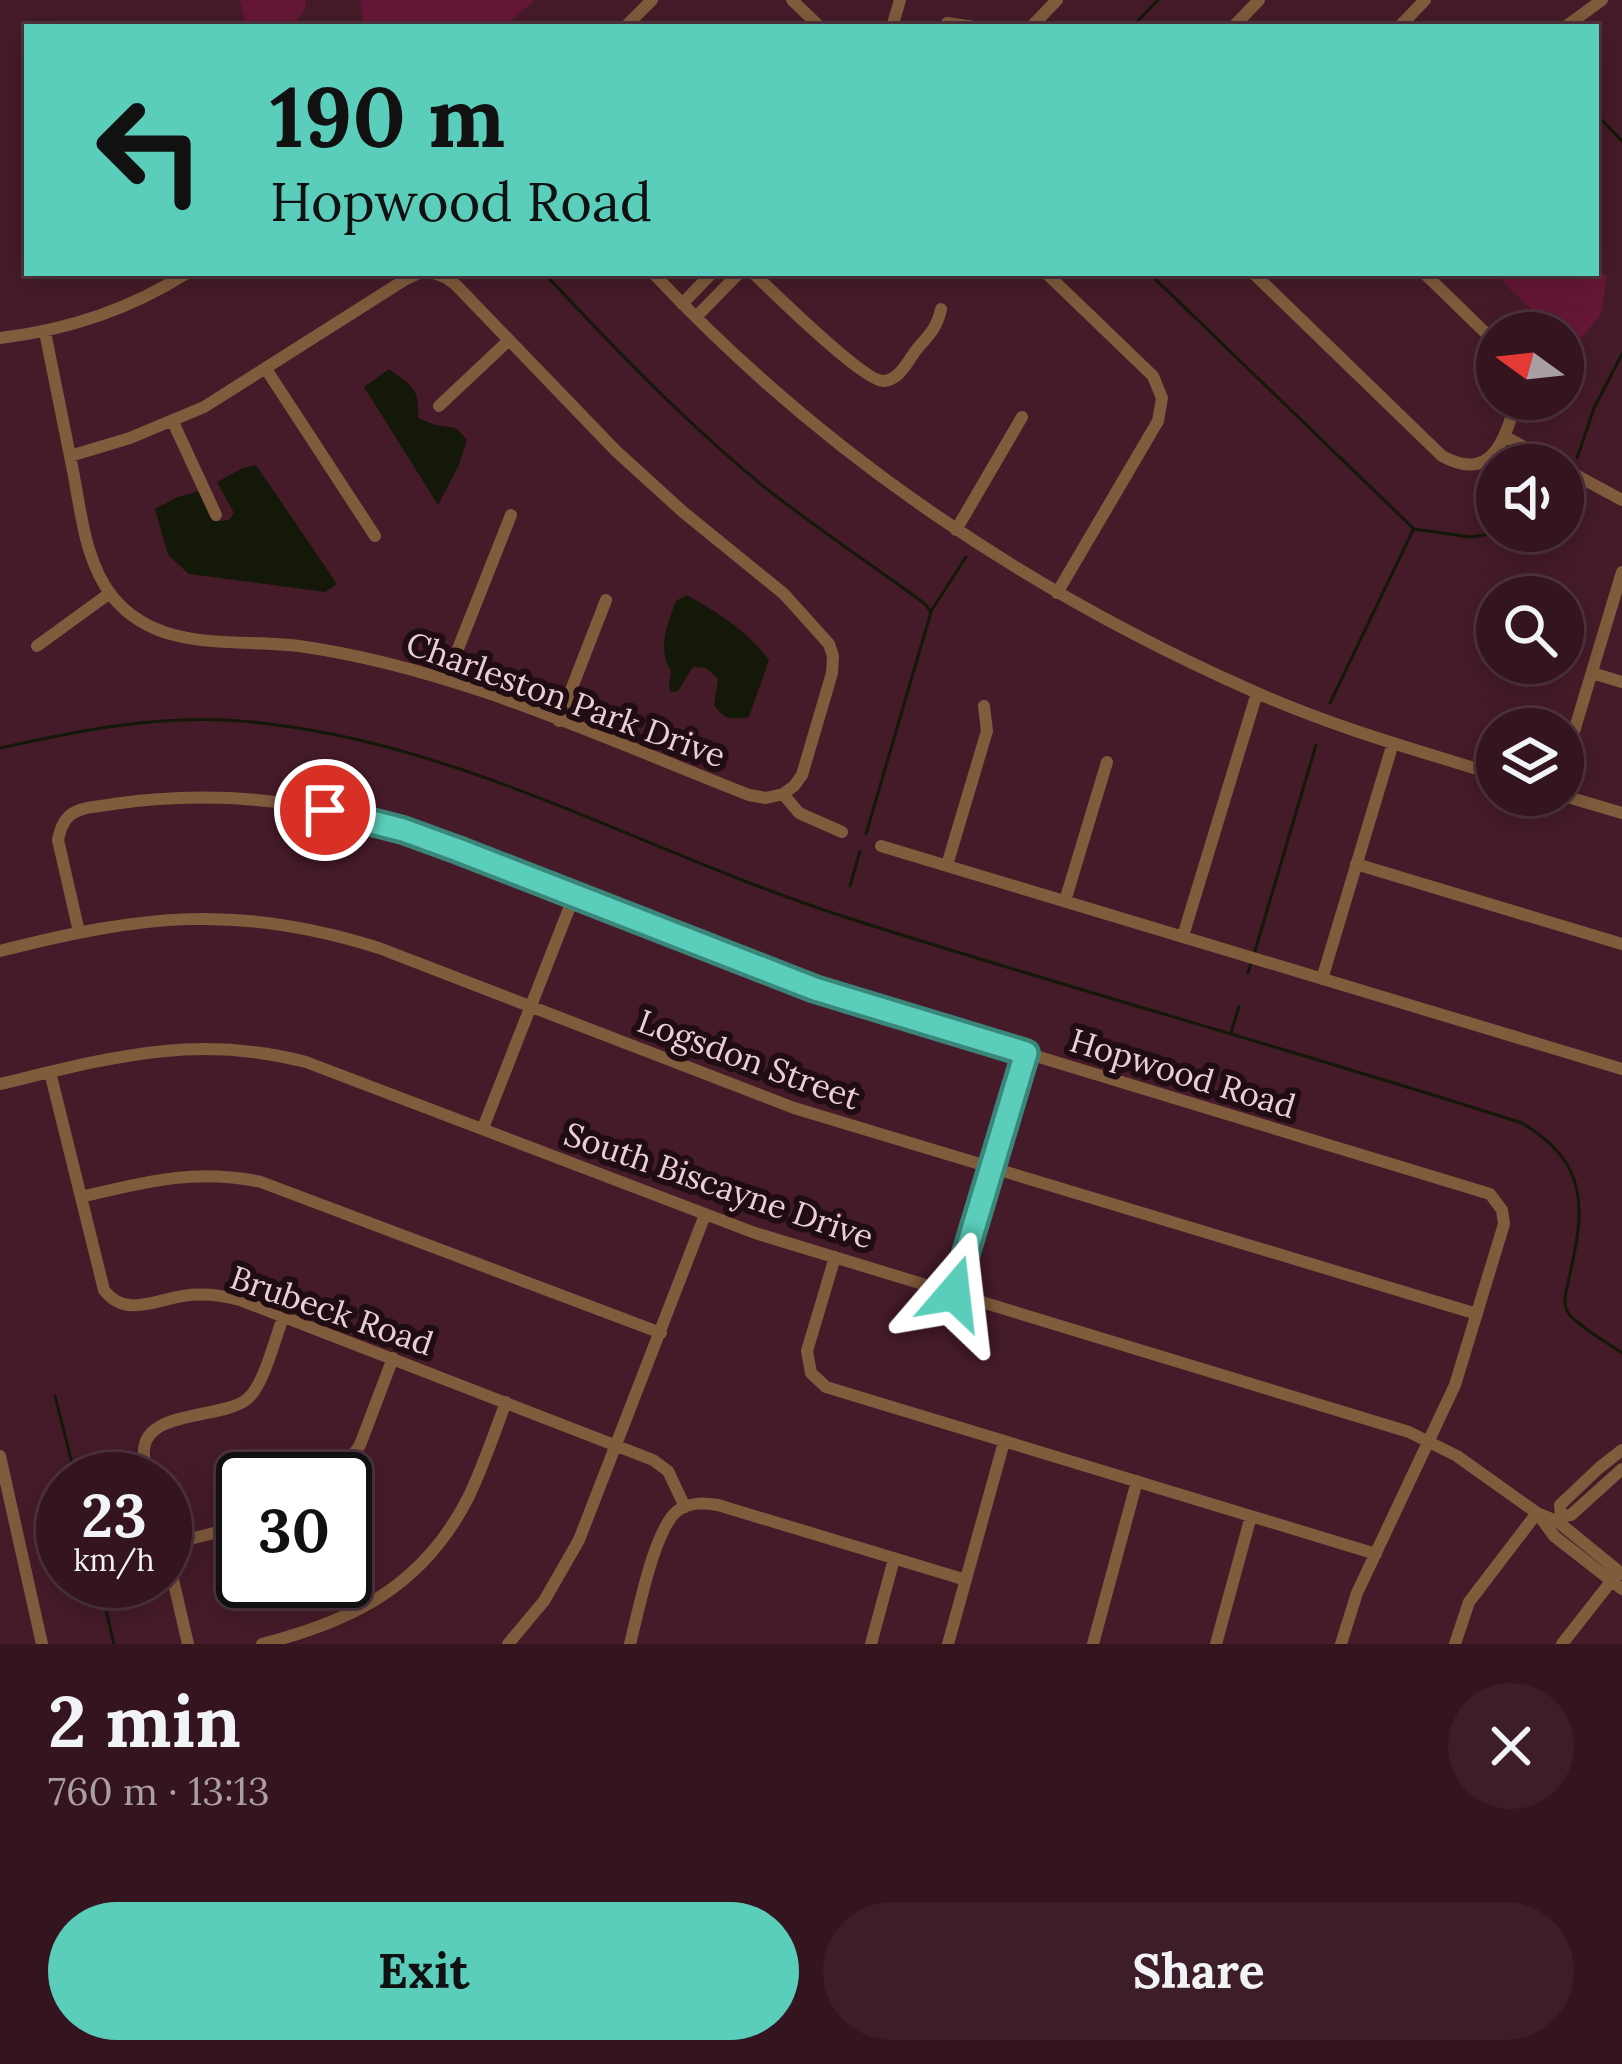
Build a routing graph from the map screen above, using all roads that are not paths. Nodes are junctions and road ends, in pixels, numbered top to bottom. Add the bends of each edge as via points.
1 (652, 0) edge
2 (792, 0) edge
3 (1057, 0) edge
4 (1259, 0) edge
5 (1425, 0) edge
6 (1602, 0) edge
7 (946, 23) dead end
8 (629, 24) edge
9 (817, 24) edge
10 (953, 24) edge
11 (1034, 24) edge
12 (1236, 24) edge
13 (1402, 24) edge
14 (1569, 24) edge
15 (182, 276) edge
16 (412, 276) edge
17 (442, 276) edge
18 (656, 276) edge
19 (709, 276) edge
20 (737, 276) edge
21 (756, 276) edge
22 (1049, 276) edge
23 (1256, 276) edge
24 (1427, 276) edge
25 (682, 304) junction
26 (941, 309) dead end
27 (696, 317) junction
28 (1476, 324) edge
29 (45, 332) junction
30 (0, 338) edge
31 (508, 341) junction
32 (266, 369) junction
33 (439, 406) dead end
34 (1022, 417) dead end
35 (1510, 420) edge
36 (173, 422) junction
37 (1505, 436) junction
38 (1520, 444) edge
39 (70, 456) junction
40 (1584, 479) edge
41 (1622, 500) edge
42 (216, 514) dead end
43 (511, 515) dead end
44 (956, 530) junction
45 (375, 536) dead end
46 (1622, 572) edge
47 (110, 593) junction
48 (1057, 593) junction
49 (605, 600) dead end
50 (37, 646) dead end
51 (1592, 673) junction
52 (446, 679) junction
53 (1622, 682) edge
54 (1256, 693) junction
55 (984, 706) dead end
56 (1581, 708) edge
57 (559, 721) junction
58 (1393, 743) junction
59 (1107, 762) dead end
60 (1476, 769) edge
61 (783, 794) junction
62 (1584, 802) edge
63 (1622, 813) edge
64 (842, 832) dead end
65 (881, 845) dead end
66 (1356, 864) junction
67 (947, 865) junction
68 (574, 896) junction
69 (1065, 901) junction
70 (79, 932) junction
71 (1184, 936) junction
72 (1622, 944) edge
73 (0, 951) edge
74 (1322, 979) junction
75 (531, 1008) junction
76 (1026, 1053) junction
77 (1622, 1069) edge
78 (50, 1072) junction
79 (0, 1084) edge
80 (483, 1128) junction
81 (993, 1168) junction
82 (81, 1197) junction
83 (706, 1215) junction
84 (835, 1257) junction
85 (954, 1293) junction
86 (1477, 1314) junction
87 (284, 1315) junction
88 (661, 1333) junction
89 (393, 1358) junction
90 (506, 1402) junction
91 (1430, 1441) junction
92 (1004, 1442) junction
93 (617, 1445) junction
94 (1622, 1450) edge
95 (144, 1452) edge
96 (355, 1452) edge
97 (0, 1456) edge
98 (1622, 1469) edge
99 (1137, 1481) junction
100 (3, 1482) edge
101 (685, 1507) junction
102 (1537, 1514) junction
103 (1251, 1516) junction
104 (1556, 1523) junction
105 (1376, 1554) junction
106 (895, 1559) junction
107 (1619, 1579) edge
108 (966, 1580) junction
109 (180, 1608) edge
110 (309, 1638) edge
111 (42, 1644) edge
112 (188, 1644) edge
113 (262, 1644) edge
114 (508, 1644) edge
115 (630, 1644) edge
116 (872, 1644) edge
117 (949, 1644) edge
118 (1093, 1644) edge
119 (1216, 1644) edge
120 (1341, 1644) edge
121 (1455, 1644) edge
122 (1562, 1644) edge

1 - 8 street
2 - 9 street
3 - 11 street
4 - 12 street
5 - 13 street
6 - 14 street
7 - 10 street
15 - 29 street via 118,310
16 - 32 street
17 - 31 street
18 - 25 street
19 - 25 street
20 - 27 street
21 - 26 street via 876,380 903,369
22 - 48 street via 1153,376 1162,398 1158,421
23 - 37 street via 1442,456 1477,464
24 - 28 street
25 - 27 street
27 - 44 street via 828,436
29 - 30 street
29 - 39 street
31 - 33 street
31 - 61 street via 829,644 832,673 803,769
32 - 36 street
32 - 45 street
34 - 44 street
35 - 37 street
36 - 39 street
36 - 42 street
37 - 38 street
39 - 47 street via 91,556
40 - 41 street
43 - 52 street
44 - 48 street
46 - 51 street
47 - 50 street
47 - 52 street, Charleston Park Drive via 138,620 175,637 319,649
48 - 54 street
49 - 57 street
51 - 53 street
51 - 56 street
52 - 57 street, Charleston Park Drive
54 - 58 street
54 - 71 street
55 - 67 street via 986,736
57 - 61 street, Charleston Park Drive via 757,797
58 - 60 street
58 - 66 street
59 - 69 street
61 - 64 street, Charleston Park Drive via 799,813
62 - 63 street
65 - 67 street
66 - 72 street
66 - 74 street
67 - 69 street
68 - 70 street, Hopwood Road via 403,830 325,810 144,801 82,809 61,827
68 - 75 street
68 - 76 street, Hopwood Road via 815,989
69 - 71 street
70 - 73 street, Logsdon Street
70 - 75 street, Logsdon Street via 188,917 274,922 379,948
71 - 74 street
74 - 77 street
75 - 80 street
75 - 81 street, Logsdon Street via 794,1108
76 - 81 street
76 - 86 street, Hopwood Road via 1484,1191 1500,1205 1503,1228
78 - 79 street, South Biscayne Drive
78 - 80 street, South Biscayne Drive via 162,1050 245,1050 322,1067
78 - 82 street, Brubeck Road
80 - 83 street, South Biscayne Drive
81 - 85 street
81 - 86 street, Logsdon Street
82 - 87 street, Brubeck Road via 104,1290 115,1302 130,1307 211,1294
82 - 88 street via 186,1175 261,1182
83 - 84 street, South Biscayne Drive
83 - 88 street
84 - 85 street, South Biscayne Drive
84 - 92 street via 808,1351 817,1381
85 - 91 street, South Biscayne Drive
86 - 91 street
87 - 89 street, Brubeck Road
87 - 95 street via 249,1398 163,1424
88 - 93 street
89 - 90 street, Brubeck Road
89 - 96 street
90 - 93 street, Brubeck Road
90 - 110 street via 467,1499 424,1560 369,1605
91 - 102 street, South Biscayne Drive
91 - 105 street
92 - 99 street
92 - 108 street
93 - 101 street, Brubeck Road via 668,1471
93 - 114 street via 570,1560
94 - 104 street via 1560,1505
97 - 100 street
98 - 104 street
99 - 103 street
99 - 118 street
100 - 111 street
101 - 106 street via 718,1505
101 - 115 street via 659,1537
102 - 104 street, South Biscayne Drive
102 - 121 street via 1469,1602
103 - 105 street
103 - 119 street
104 - 107 street, South Biscayne Drive
105 - 120 street
106 - 108 street
106 - 116 street
107 - 122 street
108 - 117 street
109 - 112 street
110 - 113 street

